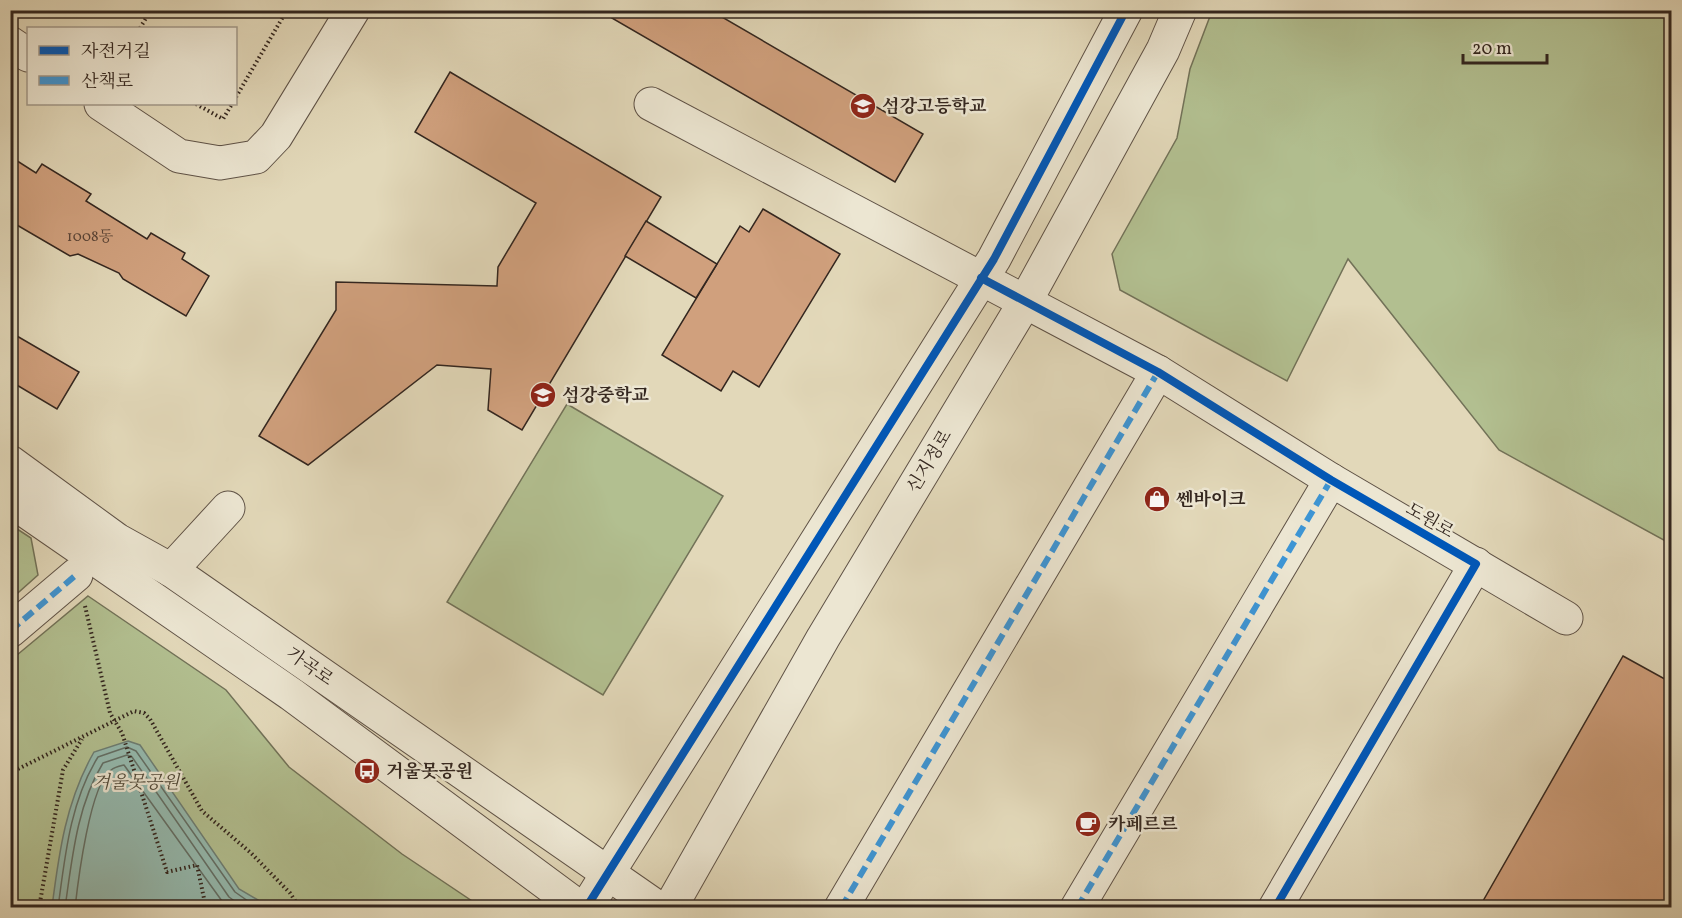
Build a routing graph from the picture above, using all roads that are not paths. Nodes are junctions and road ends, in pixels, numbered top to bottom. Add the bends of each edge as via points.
1 (353, 10) edge
2 (1126, 10) edge
3 (1180, 10) edge
4 (10, 43) edge
5 (27, 54) edge
6 (651, 104) dead end
7 (102, 105) edge
8 (981, 278) junction
9 (1025, 302) junction
10 (1158, 372) junction
11 (10, 462) edge
12 (1331, 480) junction
13 (10, 500) edge
14 (228, 508) dead end
15 (1476, 564) junction
16 (171, 570) junction
17 (76, 575) dead end
18 (1566, 618) dead end
19 (10, 631) edge
20 (608, 871) junction
21 (580, 908) edge
22 (586, 908) edge
23 (658, 908) edge
24 (670, 908) edge
25 (841, 908) edge
26 (1077, 908) edge
27 (1275, 908) edge

1 - 7 street via 276,136 256,157 220,163 179,156
2 - 8 street
3 - 9 street, 신지정로 via 1163,50
4 - 5 street
6 - 8 street, 도원로
8 - 9 street, 도원로
8 - 20 street
9 - 10 street, 도원로
9 - 24 street, 신지정로 via 823,638
10 - 12 street, 도원로
10 - 25 street
11 - 16 street, 가곡로 via 117,540
12 - 15 street, 도원로
12 - 26 street
13 - 21 street, 가곡로 via 291,694
14 - 16 street
15 - 18 street, 도원로
15 - 27 street
16 - 20 street, 가곡로
17 - 19 street
20 - 22 street
20 - 23 street, 가곡로

